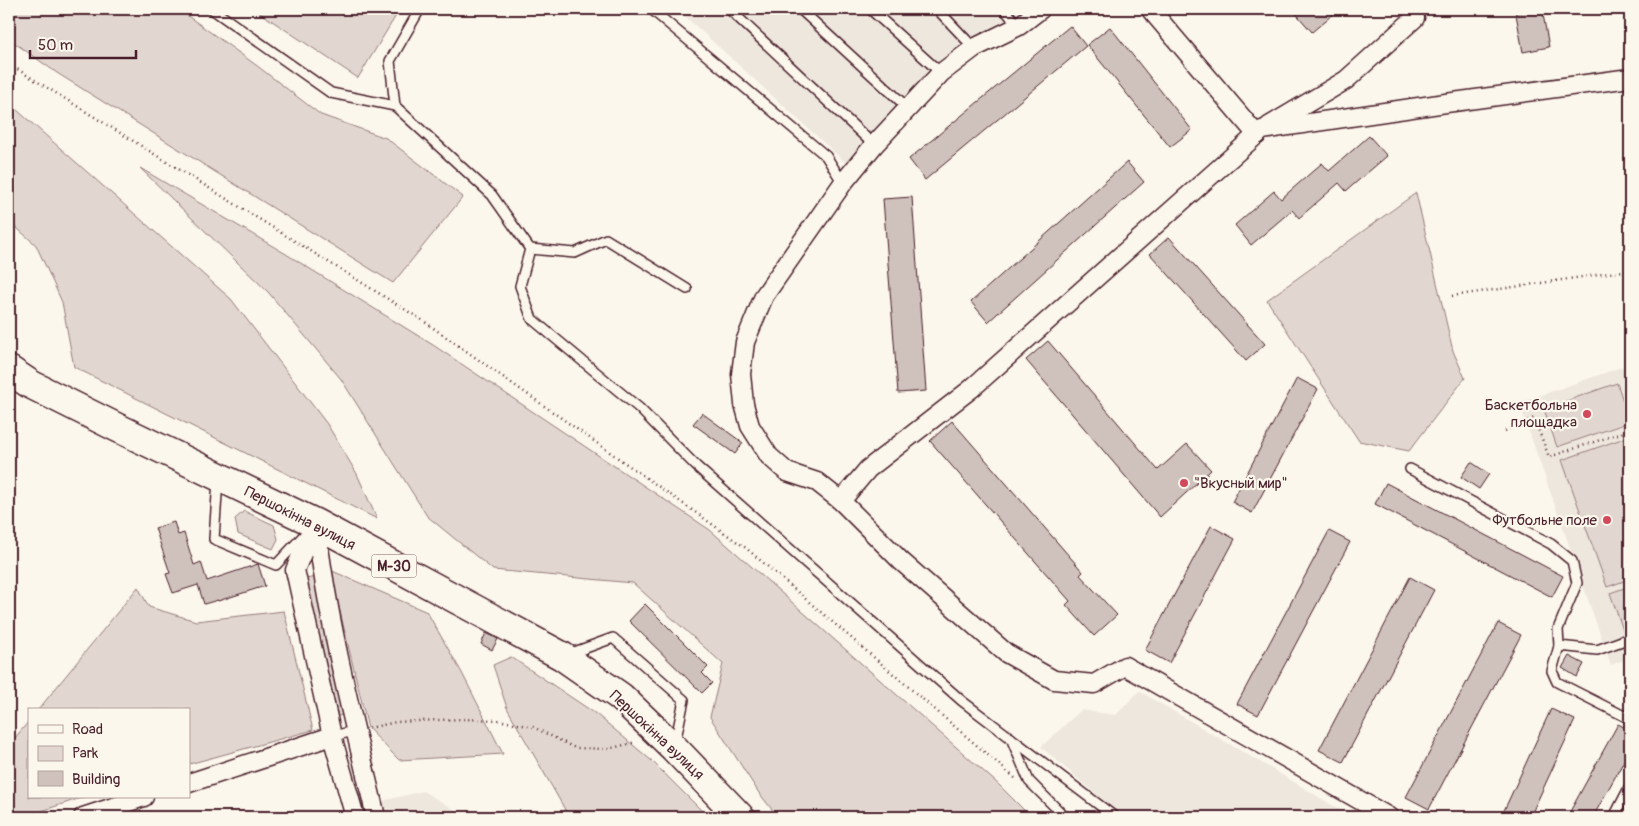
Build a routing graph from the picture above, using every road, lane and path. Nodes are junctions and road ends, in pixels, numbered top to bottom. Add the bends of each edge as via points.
1 (212, 9) edge
2 (420, 9) edge
3 (651, 9) edge
4 (729, 9) edge
5 (800, 9) edge
6 (870, 9) edge
7 (937, 9) edge
8 (1004, 9) edge
9 (1041, 9) edge
10 (1150, 9) edge
11 (1415, 18) dead end
12 (1018, 26) junction
13 (974, 48) junction
14 (9, 64) edge
15 (941, 73) junction
16 (1630, 78) edge
17 (395, 106) junction
18 (909, 109) junction
19 (1260, 133) junction
20 (874, 145) junction
21 (843, 183) junction
22 (530, 249) junction
23 (1630, 270) edge
24 (687, 289) dead end
25 (1452, 296) dead end
26 (9, 370) edge
27 (1630, 430) edge
28 (1505, 431) dead end
29 (1410, 469) dead end
30 (219, 478) junction
31 (841, 501) junction
32 (315, 523) junction
33 (1630, 638) edge
34 (1559, 646) junction
35 (562, 656) junction
36 (1630, 718) edge
37 (355, 731) junction
38 (332, 736) junction
39 (1011, 738) junction
40 (636, 742) dead end
41 (674, 748) junction
42 (1018, 781) dead end
43 (190, 783) edge
44 (1630, 786) edge
45 (141, 798) edge
46 (83, 817) edge
47 (355, 817) edge
48 (376, 817) edge
49 (740, 817) edge
50 (1064, 817) edge
51 (1115, 817) edge
52 (1389, 817) edge
53 (1614, 817) edge

1 - 17 lane via 331,94
2 - 17 lane via 390,61
3 - 21 lane via 826,156
4 - 20 lane
5 - 18 lane
6 - 15 lane
7 - 13 lane
8 - 12 lane
9 - 12 street
10 - 19 street
11 - 19 street via 1346,80
12 - 13 street
13 - 15 street
14 - 42 path via 422,320 746,548
15 - 18 street
16 - 19 street via 1436,104
17 - 22 lane via 492,195
18 - 20 street
19 - 31 street via 971,389 868,469
20 - 21 street
21 - 31 street via 764,296 745,342 741,374 750,426 769,456 787,472 817,482
22 - 24 lane via 575,253 606,239
22 - 39 lane via 520,286 532,319 639,408 696,466 962,701
23 - 25 path
26 - 30 highway, Першокінна вулиця / М-30 via 30,384
27 - 28 path via 1549,457 1534,418
29 - 34 lane via 1551,544 1572,561 1577,584 1558,629
30 - 32 highway, Першокінна вулиця / М-30
30 - 32 lane via 214,539 276,565
31 - 52 street via 901,561 1006,653 1054,680 1094,684 1125,666
32 - 35 highway, Першокінна вулиця / М-30
32 - 37 street via 322,576
32 - 38 street via 295,570
33 - 34 lane via 1597,650
34 - 36 lane via 1552,671 1557,682
35 - 41 highway, Першокінна вулиця / М-30 via 621,698
35 - 41 lane via 613,638 684,700
37 - 38 lane
37 - 40 path via 396,722 498,720 533,727 576,748 608,749
37 - 48 street
38 - 43 street
38 - 47 street
39 - 50 lane via 1029,781
39 - 51 lane
41 - 49 highway, Першокінна вулиця / М-30
44 - 53 lane
45 - 46 street

